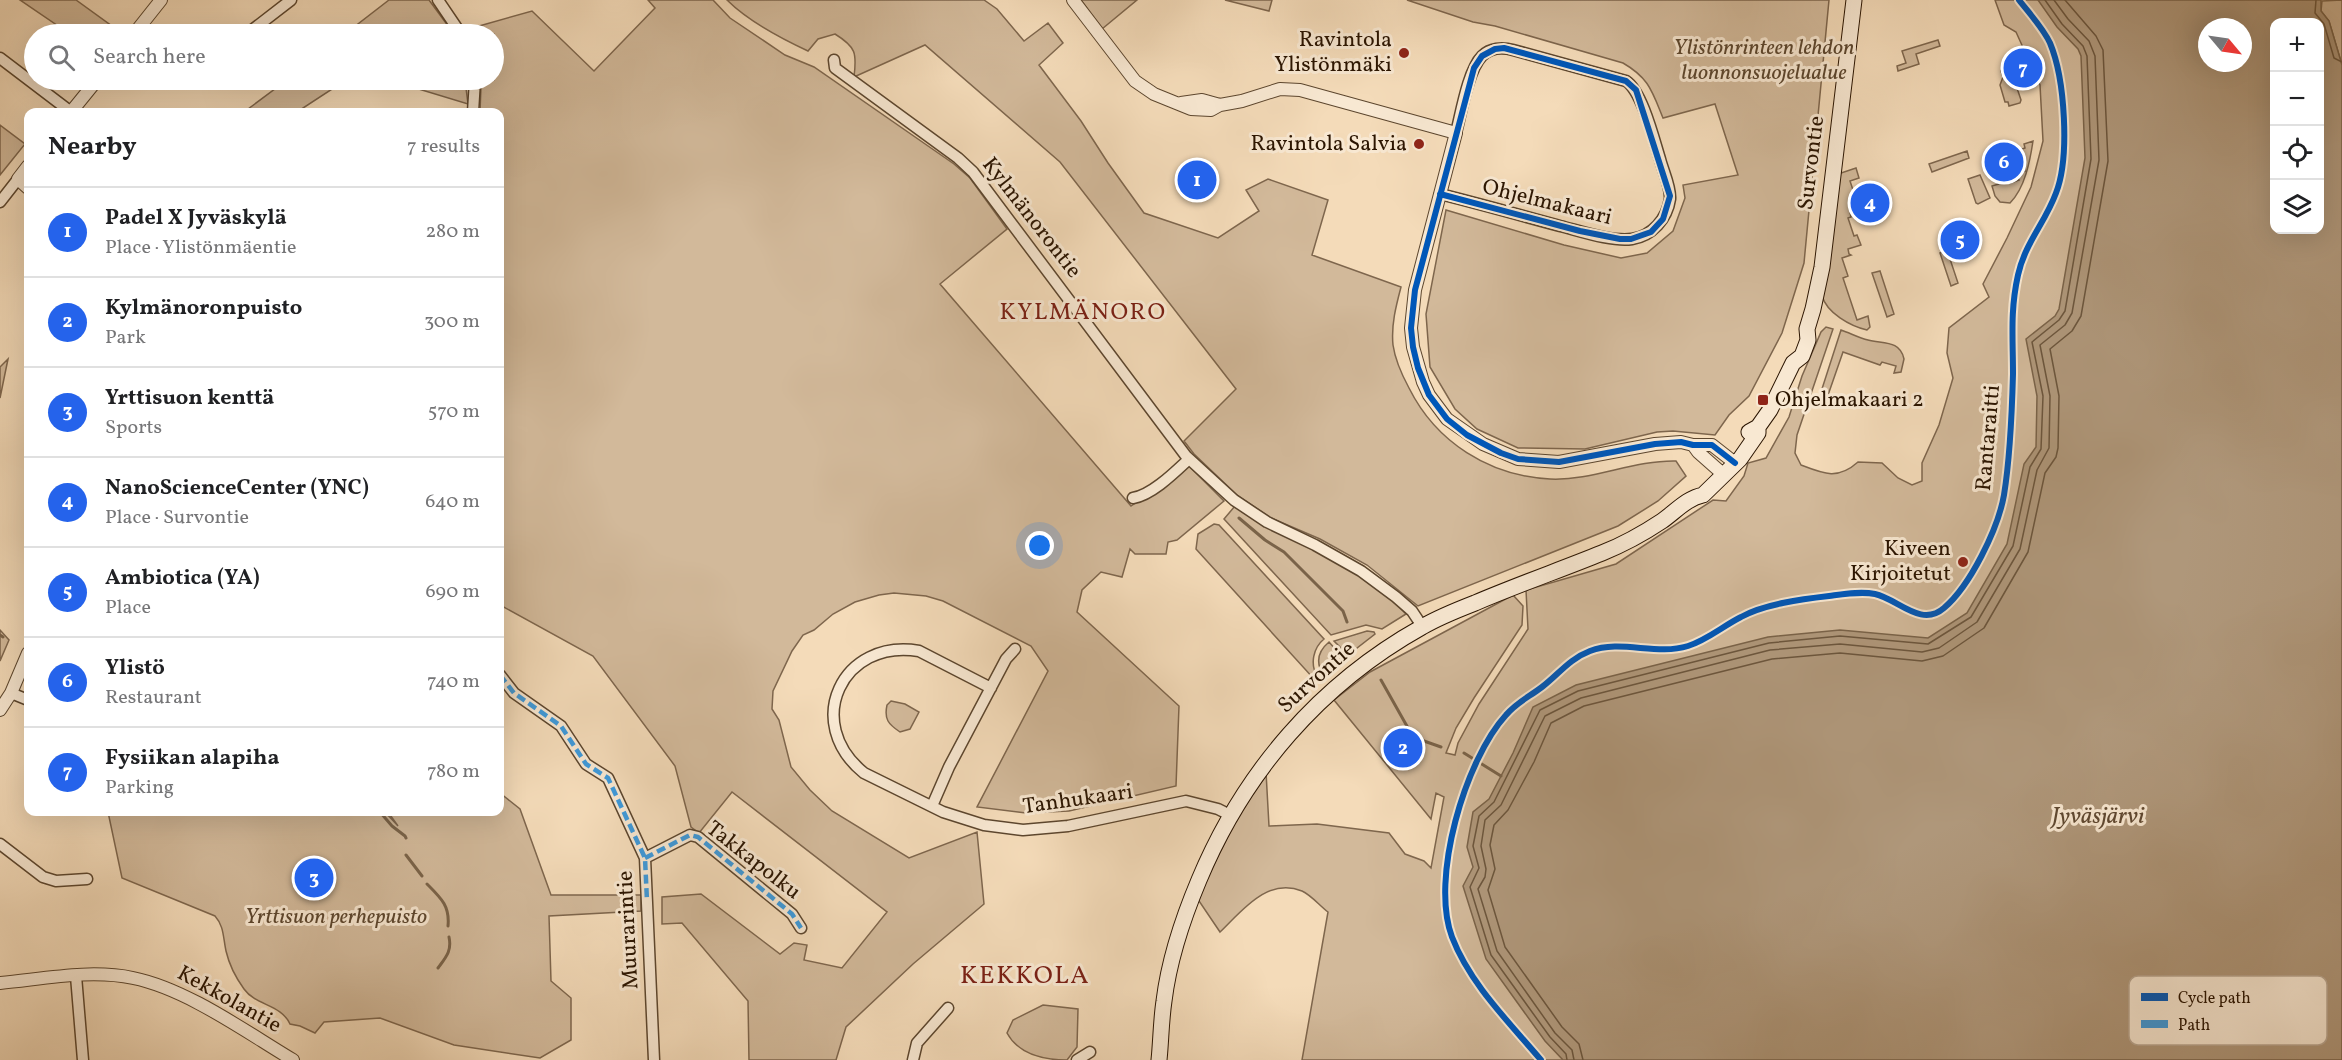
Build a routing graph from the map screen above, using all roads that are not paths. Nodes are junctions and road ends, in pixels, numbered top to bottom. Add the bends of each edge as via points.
1 (161, 0) edge
2 (291, 0) edge
3 (439, 0) edge
4 (1073, 0) edge
5 (1854, 0) edge
6 (142, 24) edge
7 (260, 24) edge
8 (455, 24) edge
9 (0, 57) edge
10 (834, 60) dead end
11 (24, 76) edge
12 (43, 90) edge
13 (89, 90) edge
14 (474, 90) edge
15 (66, 108) edge
16 (74, 108) edge
17 (473, 108) edge
18 (1456, 133) junction
19 (24, 171) edge
20 (18, 179) junction
21 (24, 184) edge
22 (1440, 194) junction
23 (0, 202) edge
24 (1693, 445) junction
25 (1189, 459) junction
26 (1732, 460) junction
27 (1720, 472) junction
28 (1133, 498) dead end
29 (1422, 626) junction
30 (1015, 649) dead end
31 (24, 662) edge
32 (504, 680) edge
33 (991, 688) junction
34 (11, 693) junction
35 (24, 698) edge
36 (0, 710) edge
37 (932, 807) junction
38 (1230, 815) junction
39 (0, 844) edge
40 (645, 858) junction
41 (87, 879) dead end
42 (801, 928) dead end
43 (76, 976) junction
44 (0, 983) edge
45 (948, 1008) dead end
46 (1090, 1052) dead end
47 (83, 1060) edge
48 (293, 1060) edge
49 (654, 1060) edge
50 (913, 1060) edge
51 (1077, 1060) edge
52 (1159, 1060) edge

1 - 6 street
2 - 7 street
3 - 8 street
4 - 18 street via 1135,81 1155,94 1181,103 1202,100 1220,105 1280,89 1300,90
5 - 26 main road, Survontie via 1822,267 1807,329 1808,340 1770,410
9 - 11 street
10 - 25 street, Kylmänorontie via 835,68 973,172
12 - 15 street
13 - 16 street
14 - 17 street
18 - 22 street, Ohjelmakaari
18 - 22 street, Ohjelmakaari via 1474,68 1482,56 1495,49 1504,48 1626,81 1636,90 1657,150 1670,196 1668,207 1660,224 1651,231 1620,239
19 - 20 street
20 - 21 street
20 - 23 street
22 - 24 street, Ohjelmakaari via 1415,290 1411,328 1422,382 1447,419 1501,453 1541,462 1580,460 1669,442
24 - 26 street, Ohjelmakaari via 1712,445
24 - 27 street
25 - 28 street via 1167,480
25 - 29 street, Kylmänorontie via 1251,512 1361,571 1412,610
26 - 27 main road, Survontie
27 - 29 main road, Survontie via 1661,522 1605,552
29 - 38 main road, Survontie via 1359,667 1322,699 1276,748
30 - 33 street
31 - 34 street
32 - 40 street, Muurarintie via 514,693 561,726 586,764 608,778
33 - 37 street
33 - 37 street, Tanhukaari via 929,655 908,649 865,658 844,680 835,697 833,727 853,764
34 - 35 street
34 - 36 street
37 - 38 street, Tanhukaari via 984,825 1023,830 1068,826 1186,801
38 - 52 main road, Survontie via 1182,924 1164,1000
39 - 41 street via 43,877 56,881
40 - 42 street, Takkapolku via 690,835 698,837 792,914
40 - 49 street, Muurarintie
43 - 44 street, Kekkolantie
43 - 47 street
43 - 48 street, Kekkolantie via 133,978 156,985 190,999
45 - 50 street via 916,1043
46 - 51 street

